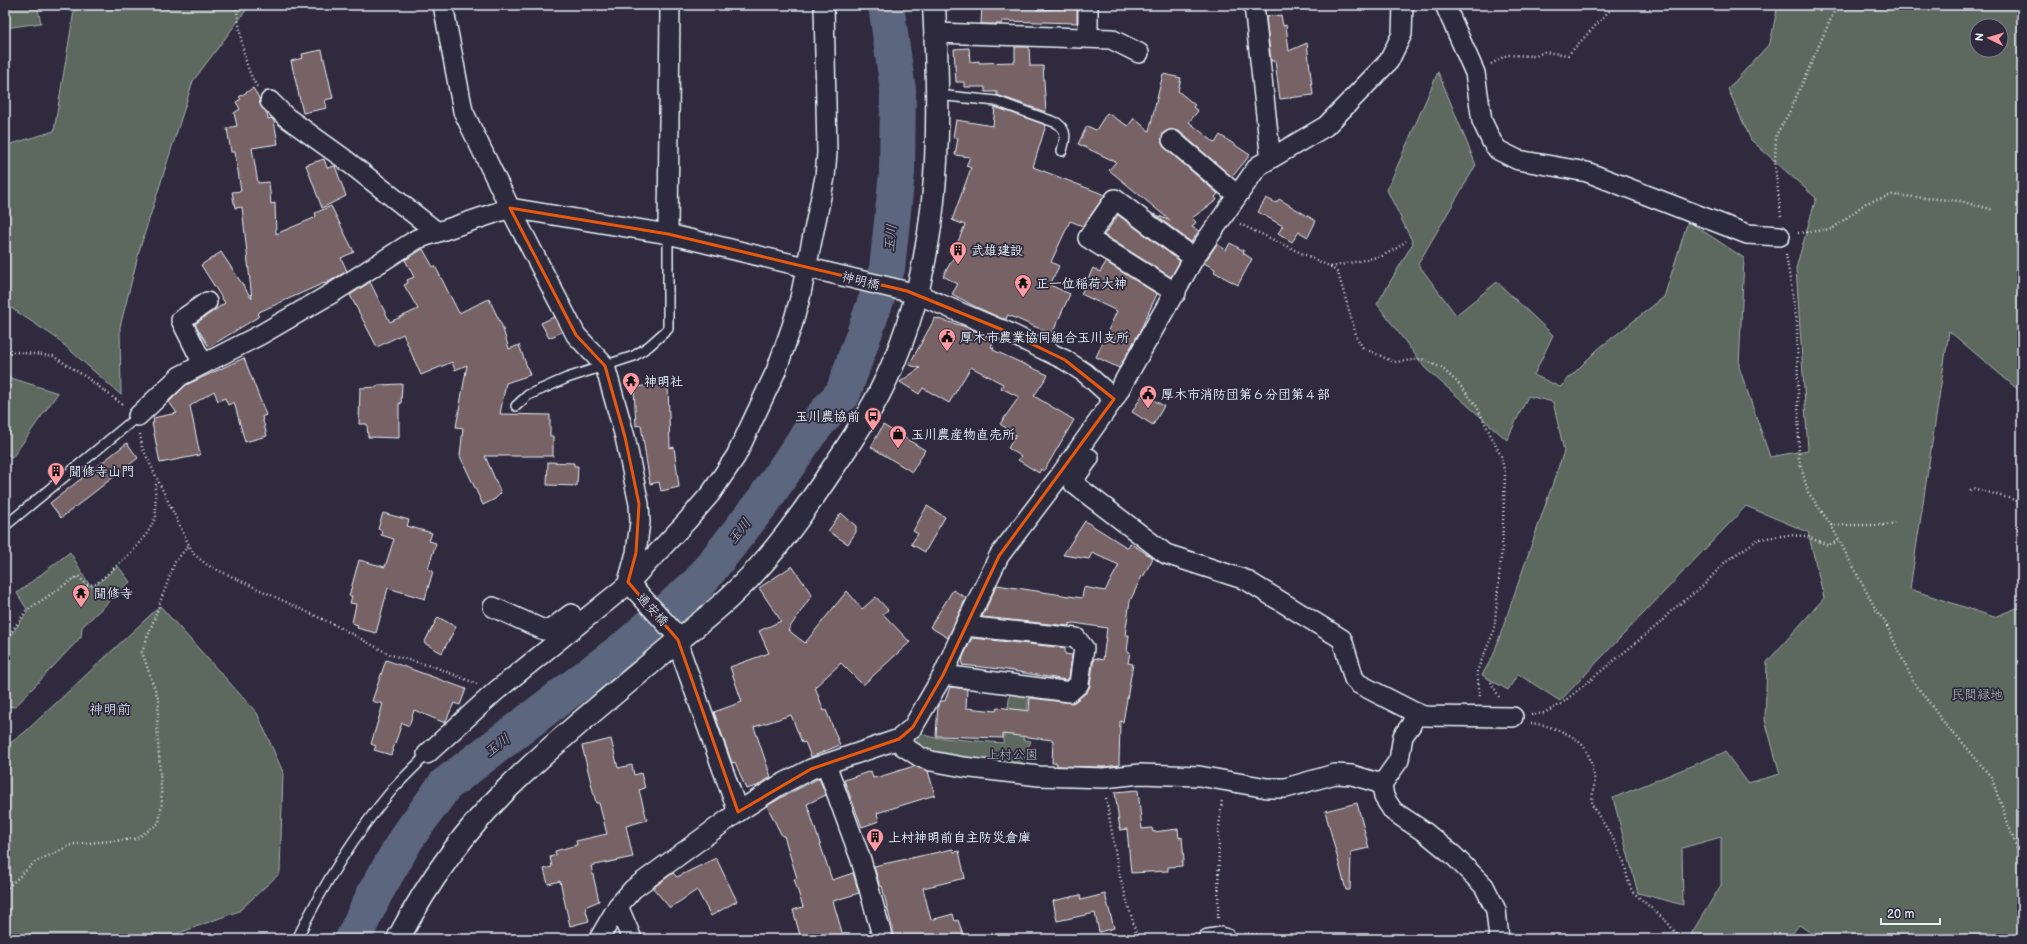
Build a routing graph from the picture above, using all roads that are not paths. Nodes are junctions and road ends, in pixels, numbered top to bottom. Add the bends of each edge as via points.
1 (443, 5) edge
2 (670, 5) edge
3 (824, 5) edge
4 (934, 5) edge
5 (1088, 5) edge
6 (1254, 5) edge
7 (1404, 5) edge
8 (1445, 5) edge
9 (936, 33) junction
10 (1088, 37) junction
11 (1139, 53) dead end
12 (937, 95) junction
13 (270, 101) road end
14 (1172, 140) dead end
15 (1062, 151) dead end
16 (1272, 157) junction
17 (1237, 195) junction
18 (510, 208) junction
19 (437, 232) junction
20 (668, 234) junction
21 (1780, 236) road end
22 (1194, 258) junction
23 (810, 268) junction
24 (912, 292) junction
25 (1176, 293) junction
26 (207, 302) dead end
27 (203, 364) junction
28 (605, 366) junction
29 (1114, 399) junction
30 (516, 406) dead end
31 (138, 416) joint
32 (1097, 424) junction
33 (5, 526) edge
34 (631, 585) junction
35 (493, 607) dead end
36 (965, 626) junction
37 (675, 635) junction
38 (943, 675) junction
39 (1416, 713) junction
40 (1513, 716) road end
41 (899, 739) junction
42 (427, 754) joint
43 (826, 764) junction
44 (1382, 784) junction
45 (738, 812) junction
46 (618, 906) junction
47 (297, 939) edge
48 (398, 939) edge
49 (599, 939) edge
50 (632, 939) edge
51 (883, 939) edge
52 (1208, 939) edge
53 (1227, 939) edge
54 (1499, 939) edge

1 - 18 street via 463,111
2 - 20 street
3 - 23 street via 827,153
4 - 9 street
5 - 10 street
6 - 16 street
7 - 16 street via 1402,34 1389,61 1326,126
8 - 21 street via 1475,73 1482,121 1498,150 1518,160 1587,172 1747,234
9 - 10 street
9 - 12 street
10 - 11 street via 1111,39
12 - 15 lane via 996,102 1057,123 1066,135
12 - 24 street via 938,145 935,193
13 - 19 street via 286,117
14 - 17 street
16 - 17 street via 1258,166
17 - 22 street
18 - 19 street
18 - 20 street, 神明橋
18 - 28 street via 576,335
19 - 27 street via 417,240 260,335
20 - 23 street, 神明橋
20 - 28 lane via 668,329 634,356
22 - 25 street
22 - 25 street via 1115,199 1088,238
23 - 24 street, 神明橋
23 - 34 street via 776,371 736,456 711,493
24 - 29 street, 神明橋 via 1003,330 1065,360 1085,373
24 - 37 street via 906,330 879,394 812,500 737,591
25 - 29 street
26 - 27 street via 175,323
27 - 31 street via 180,376
28 - 30 lane via 594,368 528,395
28 - 34 street via 625,437 639,504 640,522
29 - 32 street
31 - 33 lane
32 - 36 street via 999,556
32 - 39 street via 1103,431 1101,440 1074,479 1074,484 1166,554 1246,580 1342,639 1354,679 1359,684
34 - 35 street via 617,579 551,629 544,630
34 - 37 street, 通安橋
34 - 42 street via 626,586 496,691
36 - 38 street
36 - 38 street via 1076,638 1084,648 1079,684 1070,692
37 - 45 street
37 - 48 street via 507,789 475,824 435,876
38 - 41 street via 913,727
39 - 40 street via 1424,716
39 - 44 street via 1403,736 1399,760
41 - 43 street
41 - 44 street via 903,746 920,757 944,764 1039,776 1199,776 1267,788 1286,788 1335,774 1352,774
42 - 47 lane via 393,790 354,842 311,910
43 - 45 street via 778,786
43 - 51 street via 861,860
44 - 54 street via 1384,797 1393,811 1426,832 1484,886 1496,910
45 - 46 street via 650,875
46 - 49 street
46 - 50 street
52 - 53 street

